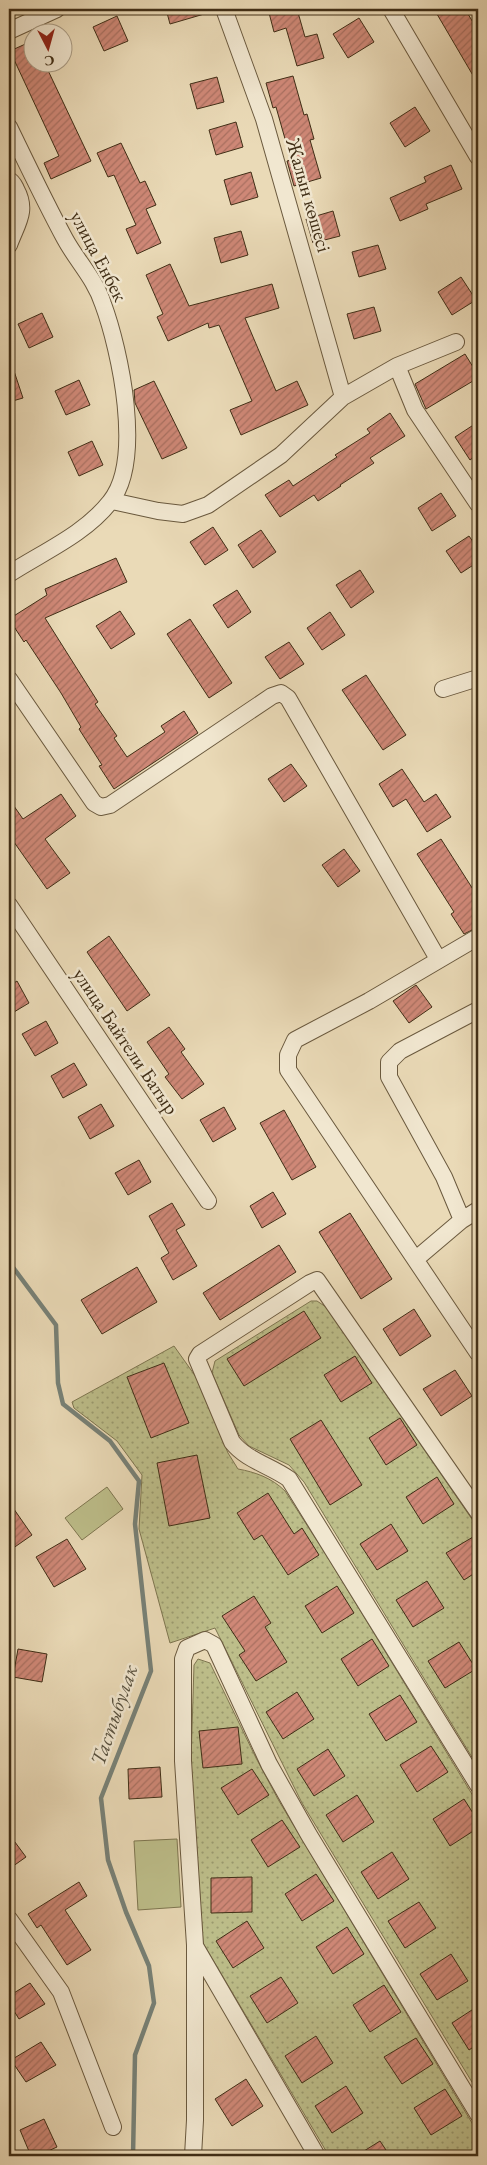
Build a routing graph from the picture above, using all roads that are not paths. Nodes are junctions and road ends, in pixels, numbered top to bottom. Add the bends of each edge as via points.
1 (57, 9) edge
2 (224, 9) edge
3 (390, 9) edge
4 (9, 31) edge
5 (9, 127) edge
6 (478, 157) edge
7 (9, 180) edge
8 (9, 245) edge
9 (456, 342) dead end
10 (397, 366) junction
11 (343, 397) junction
12 (112, 501) junction
13 (478, 504) edge
14 (9, 574) edge
15 (478, 678) edge
16 (9, 679) edge
17 (444, 689) dead end
18 (9, 905) edge
19 (478, 937) edge
20 (438, 959) junction
21 (478, 1010) edge
22 (208, 1201) dead end
23 (478, 1210) edge
24 (462, 1220) junction
25 (416, 1259) junction
26 (478, 1353) edge
27 (478, 1512) edge
28 (478, 1785) edge
29 (9, 1919) edge
30 (195, 1945) junction
31 (478, 2114) edge
32 (113, 2127) dead end
33 (193, 2156) edge
34 (317, 2156) edge

1 - 4 street
2 - 11 street, Жалын көшесі via 264,119
3 - 6 street
5 - 12 street, улица Енбек via 66,240 90,274 103,302 117,348 127,421 127,451 122,478
7 - 8 street via 13,182 23,208
9 - 10 street
10 - 11 street
10 - 13 street via 415,410
11 - 12 street via 281,456 208,506 183,514
12 - 14 street via 92,522
15 - 17 street
16 - 20 street via 94,804 101,807 110,805 281,693 288,698
18 - 22 street, улица Байтели Батыр
19 - 20 street
20 - 25 street via 369,1001 295,1040 288,1055 288,1070
21 - 24 street via 400,1051 389,1062 389,1077 444,1177
23 - 24 street
24 - 25 street
25 - 26 street
27 - 28 street via 318,1280 197,1358 232,1442 238,1449 289,1479
29 - 32 street via 60,1992
30 - 31 street via 183,1762 183,1660 187,1648 205,1640 214,1645 269,1764
30 - 33 street
30 - 34 street

